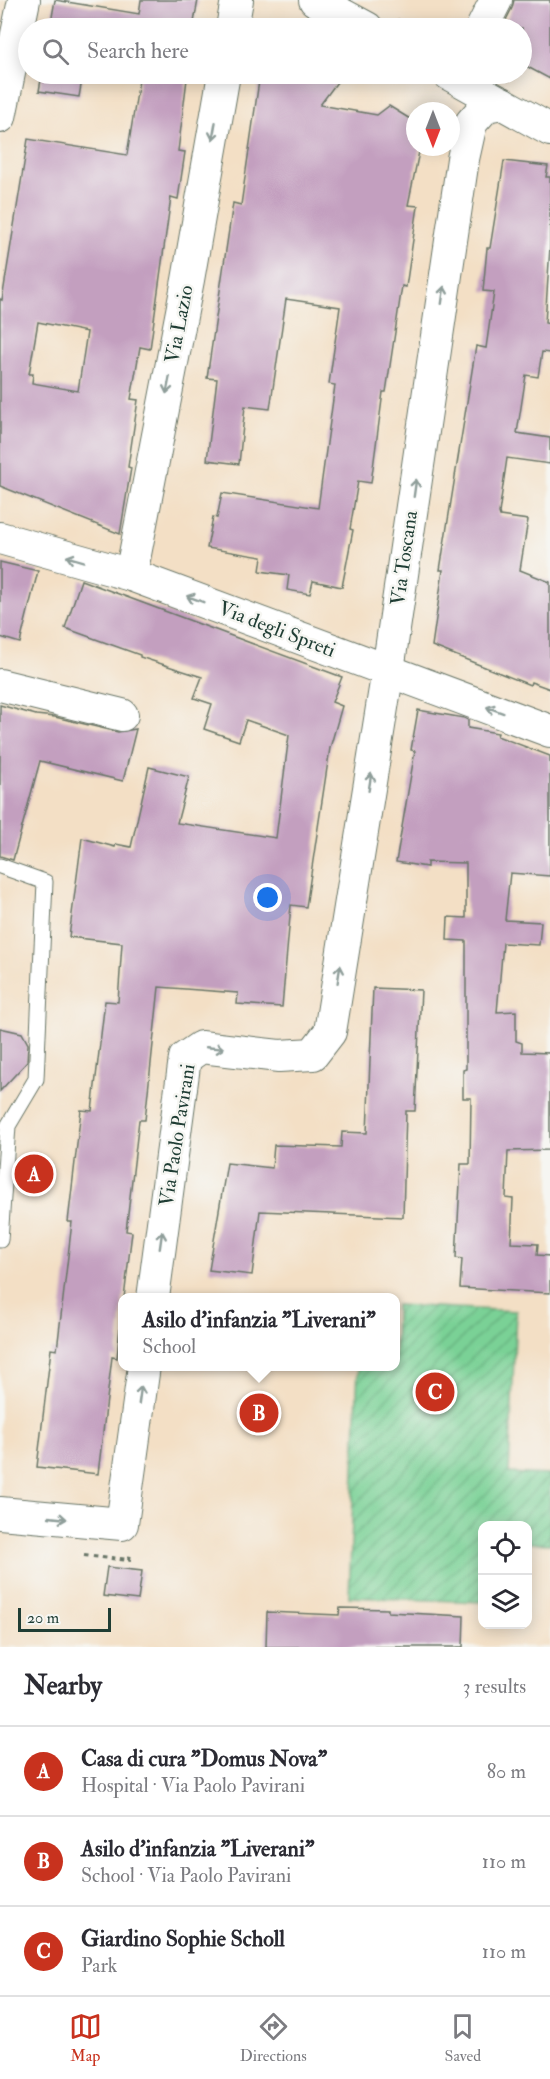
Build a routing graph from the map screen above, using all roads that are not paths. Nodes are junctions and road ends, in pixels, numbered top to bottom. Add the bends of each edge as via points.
1 (24, 0) edge
2 (237, 0) edge
3 (315, 0) edge
4 (496, 0) edge
5 (20, 18) edge
6 (234, 18) edge
7 (348, 18) edge
8 (487, 18) edge
9 (18, 29) edge
10 (222, 84) edge
11 (474, 84) edge
12 (502, 103) junction
13 (0, 117) edge
14 (550, 130) edge
15 (0, 538) edge
16 (131, 575) junction
17 (388, 670) junction
18 (0, 685) edge
19 (122, 715) dead end
20 (550, 730) edge
21 (0, 866) edge
22 (330, 1032) joint
23 (0, 1240) edge
24 (154, 1293) edge
25 (143, 1371) edge
26 (0, 1513) edge

1 - 5 street
2 - 6 street
3 - 7 street
4 - 8 street
9 - 13 street
10 -> 16 street, Via Lazio
11 - 12 street
12 - 14 street
17 -> 12 street, Via Toscana via 463,159 471,123 486,106
16 -> 15 street, Via degli Spreti
17 -> 16 street, Via degli Spreti
20 -> 17 street, Via degli Spreti
22 -> 17 street, Via Toscana
18 - 19 street
21 - 23 lane via 45,882 36,1079 8,1126
24 -> 22 street, Via Paolo Pavirani via 185,1058 201,1047 279,1056 313,1054
26 -> 25 street via 122,1524

